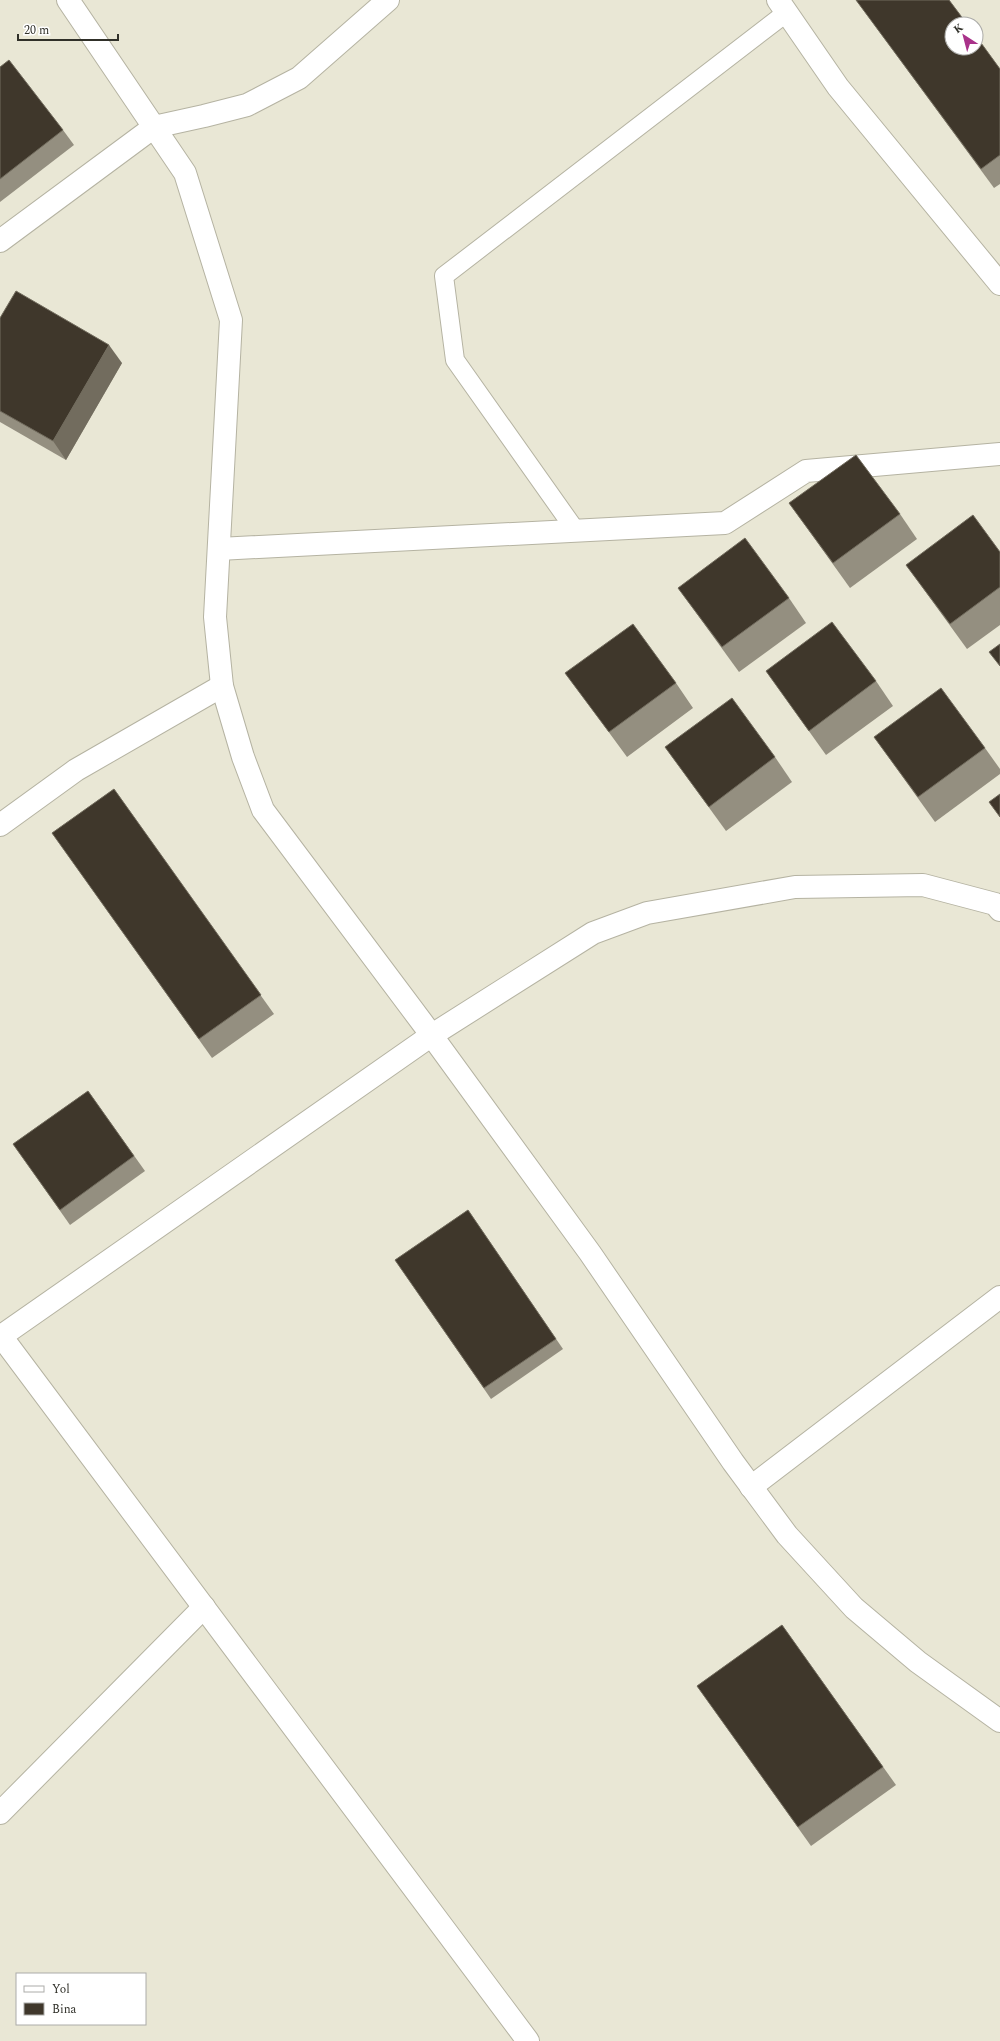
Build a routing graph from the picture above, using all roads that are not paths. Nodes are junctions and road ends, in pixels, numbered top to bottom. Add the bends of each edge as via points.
1 (68, 0) edge
2 (388, 0) edge
3 (782, 6) edge
4 (154, 127) junction
5 (0, 241) edge
6 (1000, 284) edge
7 (1000, 454) edge
8 (576, 531) junction
9 (219, 549) junction
10 (222, 686) junction
11 (0, 825) edge
12 (1000, 910) edge
13 (432, 1035) junction
14 (1000, 1297) edge
15 (1, 1337) edge
16 (751, 1487) junction
17 (204, 1607) junction
18 (1000, 1721) edge
19 (0, 1813) edge
20 (528, 2041) edge

1 - 4 street
2 - 4 street via 298,78 247,105
3 - 6 street via 838,87
3 - 8 lane via 444,276 455,360
4 - 5 street
4 - 9 street via 185,173 231,320
7 - 8 street via 806,471 725,524
8 - 9 street
9 - 10 street via 215,617
10 - 11 street via 76,770
10 - 13 street via 242,757 263,810
12 - 13 street via 996,904 923,885 795,887 647,913 593,933
13 - 15 street
13 - 16 street via 590,1253
14 - 16 street
15 - 17 street
16 - 18 street via 787,1535 854,1608 918,1662
17 - 19 street
17 - 20 street

